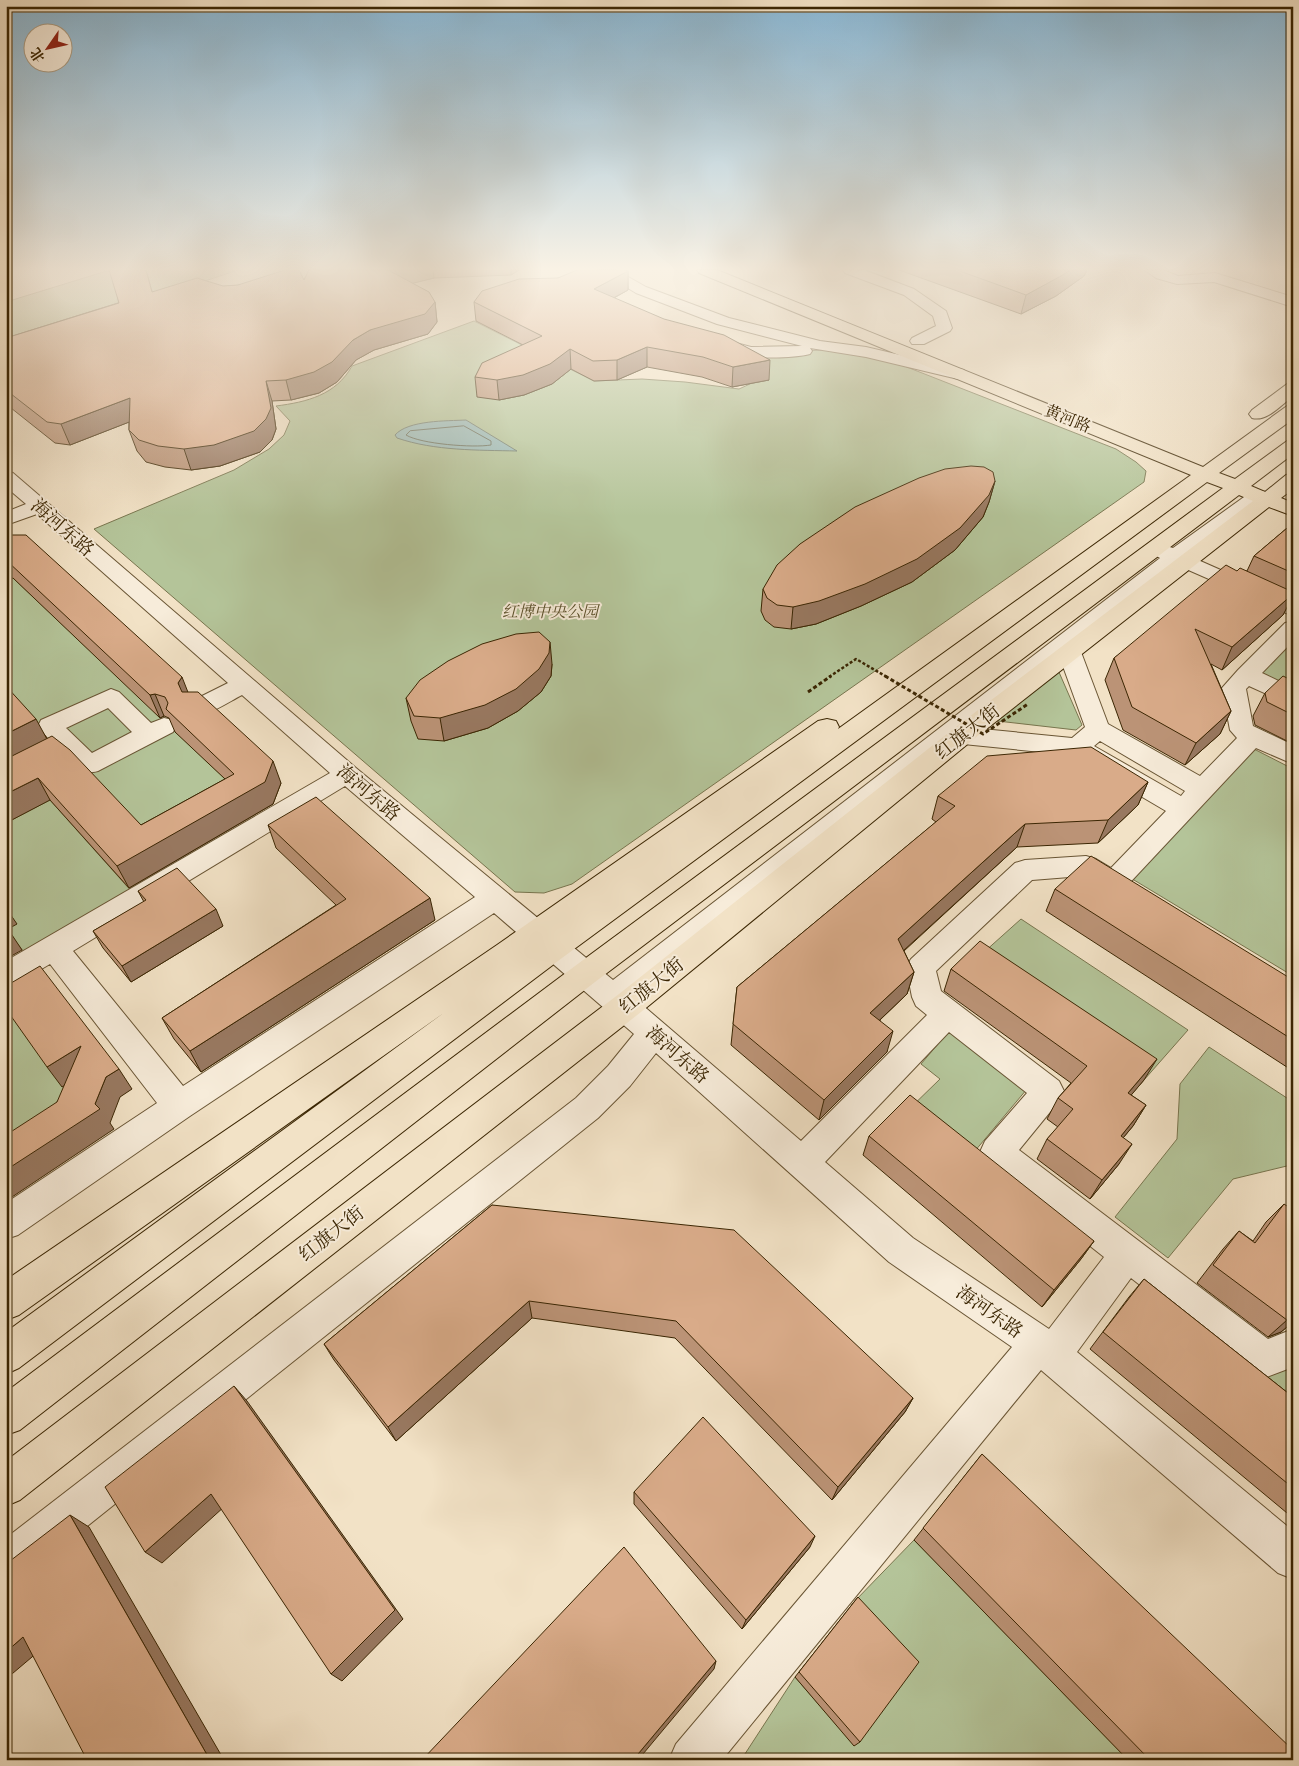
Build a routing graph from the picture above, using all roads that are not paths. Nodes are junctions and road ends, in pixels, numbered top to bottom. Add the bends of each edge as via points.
1 (754, 352) edge
2 (787, 352) edge
3 (862, 352) edge
4 (905, 352) edge
5 (947, 352) edge
6 (958, 374) junction
7 (1293, 388) edge
8 (1082, 406) dead end
9 (1293, 410) edge
10 (1293, 445) edge
11 (1203, 464) junction
12 (6, 477) edge
13 (1275, 494) edge
14 (40, 506) junction
15 (6, 519) edge
16 (1172, 556) junction
17 (1293, 610) edge
18 (1293, 628) edge
19 (1068, 647) junction
20 (1246, 675) junction
21 (244, 684) junction
22 (1293, 698) edge
23 (200, 706) edge
24 (1098, 729) junction
25 (954, 734) junction
26 (1253, 736) junction
27 (67, 744) junction
28 (1077, 747) junction
29 (1293, 756) edge
30 (347, 774) junction
31 (6, 776) edge
32 (1202, 789) junction
33 (1182, 808) junction
34 (1113, 883) junction
35 (495, 898) junction
36 (1138, 898) edge
37 (545, 940) junction
38 (54, 948) junction
39 (585, 974) junction
40 (6, 976) edge
41 (618, 1002) junction
42 (948, 1014) junction
43 (654, 1032) junction
44 (179, 1106) junction
45 (802, 1163) junction
46 (6, 1223) edge
47 (1128, 1254) junction
48 (6, 1302) edge
49 (1293, 1348) edge
50 (1045, 1350) junction
51 (6, 1355) edge
52 (6, 1416) edge
53 (6, 1486) edge
54 (1293, 1558) edge
55 (6, 1564) edge
56 (692, 1760) edge

1 - 2 street
3 - 6 street
4 - 6 main road, 黄河路
5 - 8 main road, 黄河路
6 - 11 main road, 黄河路
7 - 11 main road
9 - 11 main road
10 - 13 main road, 红旗大街
11 - 13 main road, 黄河路
11 - 37 main road
12 - 14 street, 海河东路
13 - 16 main road, 红旗大街
14 - 15 street
14 - 21 street, 海河东路
16 - 17 street
16 - 19 main road, 红旗大街
16 - 39 main road, 红旗大街
18 - 20 street
19 - 24 street
19 - 25 main road, 红旗大街
20 - 22 street
20 - 26 street via 1234,688 1242,730
21 - 23 street
21 - 30 street, 海河东路
24 - 28 street
24 - 32 street
25 - 28 street
25 - 41 main road, 红旗大街
26 - 29 street
26 - 32 street
27 - 27 street via 89,765 156,730 111,697 50,726
27 - 31 street
28 - 33 street
30 - 35 street, 海河东路
30 - 38 street
32 - 33 street
33 - 34 street
34 - 36 street
34 - 42 street via 1086,866 1025,870 921,967 927,997
35 - 37 street, 海河东路
35 - 44 street
37 - 39 street, 海河东路
37 - 48 main road
37 - 51 main road
38 - 40 street
38 - 44 street
39 - 41 street, 海河东路
39 - 52 main road, 红旗大街
41 - 43 street, 海河东路
41 - 53 main road, 红旗大街
42 - 45 street
42 - 47 street via 1048,1091 997,1152
43 - 45 street, 海河东路
43 - 55 street via 619,1076 587,1108
44 - 46 street
45 - 50 street, 海河东路 via 901,1250
47 - 49 street via 1264,1359
47 - 50 street
50 - 54 street, 海河东路
50 - 56 street

